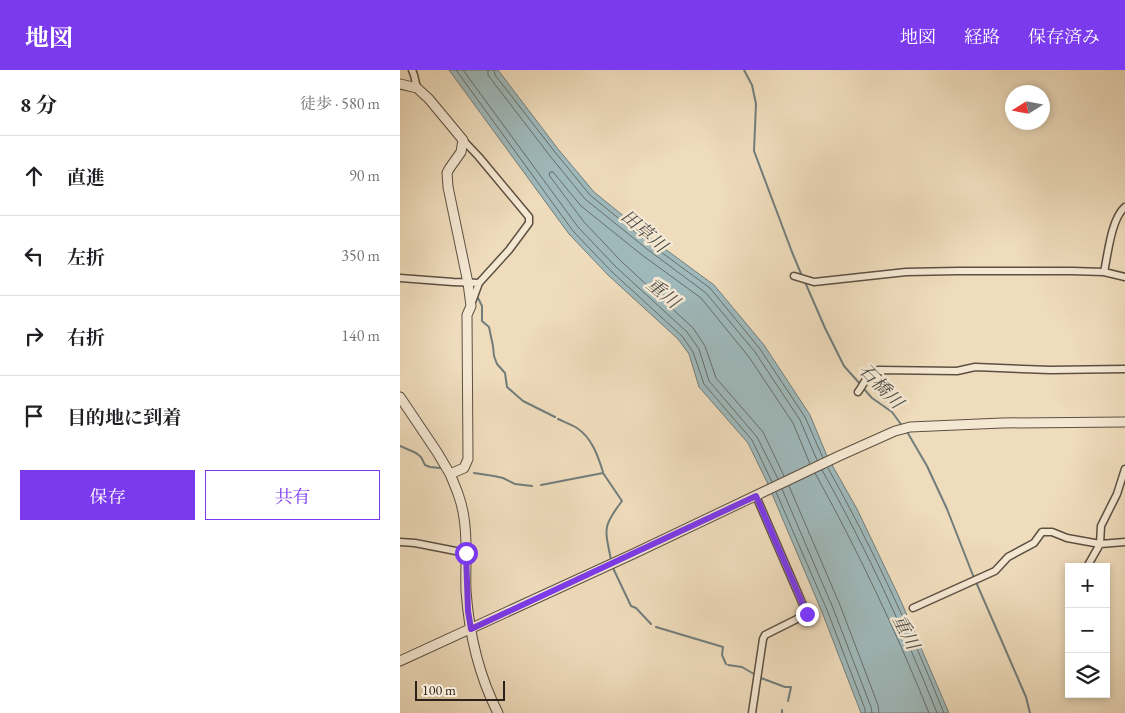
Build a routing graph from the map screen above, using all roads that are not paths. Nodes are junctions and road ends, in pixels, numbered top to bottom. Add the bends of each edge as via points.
1 (412, 70) edge
2 (400, 84) edge
3 (417, 88) junction
4 (463, 140) junction
5 (1125, 207) edge
6 (1104, 272) junction
7 (794, 277) dead end
8 (1125, 277) edge
9 (400, 278) edge
10 (468, 283) junction
11 (479, 283) junction
12 (471, 306) junction
13 (1125, 369) edge
14 (858, 392) dead end
15 (400, 397) edge
16 (1125, 422) edge
17 (1125, 469) edge
18 (450, 474) junction
19 (756, 496) junction
20 (400, 542) edge
21 (1125, 542) edge
22 (1100, 544) junction
23 (466, 553) junction
24 (1089, 563) edge
25 (913, 608) dead end
26 (471, 629) junction
27 (400, 661) edge
28 (498, 713) edge
29 (752, 713) edge

1 - 3 street
2 - 3 street
3 - 4 street
4 - 10 street via 461,152 447,174
4 - 11 street via 529,217 529,223 509,250
5 - 6 street via 1115,221
6 - 7 street via 906,272 814,282
6 - 8 street
9 - 10 street
10 - 11 street
10 - 12 street
11 - 12 street
12 - 18 street via 467,315 468,459 464,468
13 - 14 street via 1050,370 976,366 957,371 879,370 868,375
15 - 18 street
16 - 19 street via 910,427 839,456
17 - 22 street via 1117,494 1100,526
18 - 23 street via 464,518
19 - 26 street
19 - 29 street via 807,614 765,635
20 - 23 street
21 - 22 street
22 - 24 street
22 - 25 street via 1042,532 1034,542 1008,557 996,571
23 - 26 street via 466,596
26 - 27 street
26 - 28 street via 481,671

